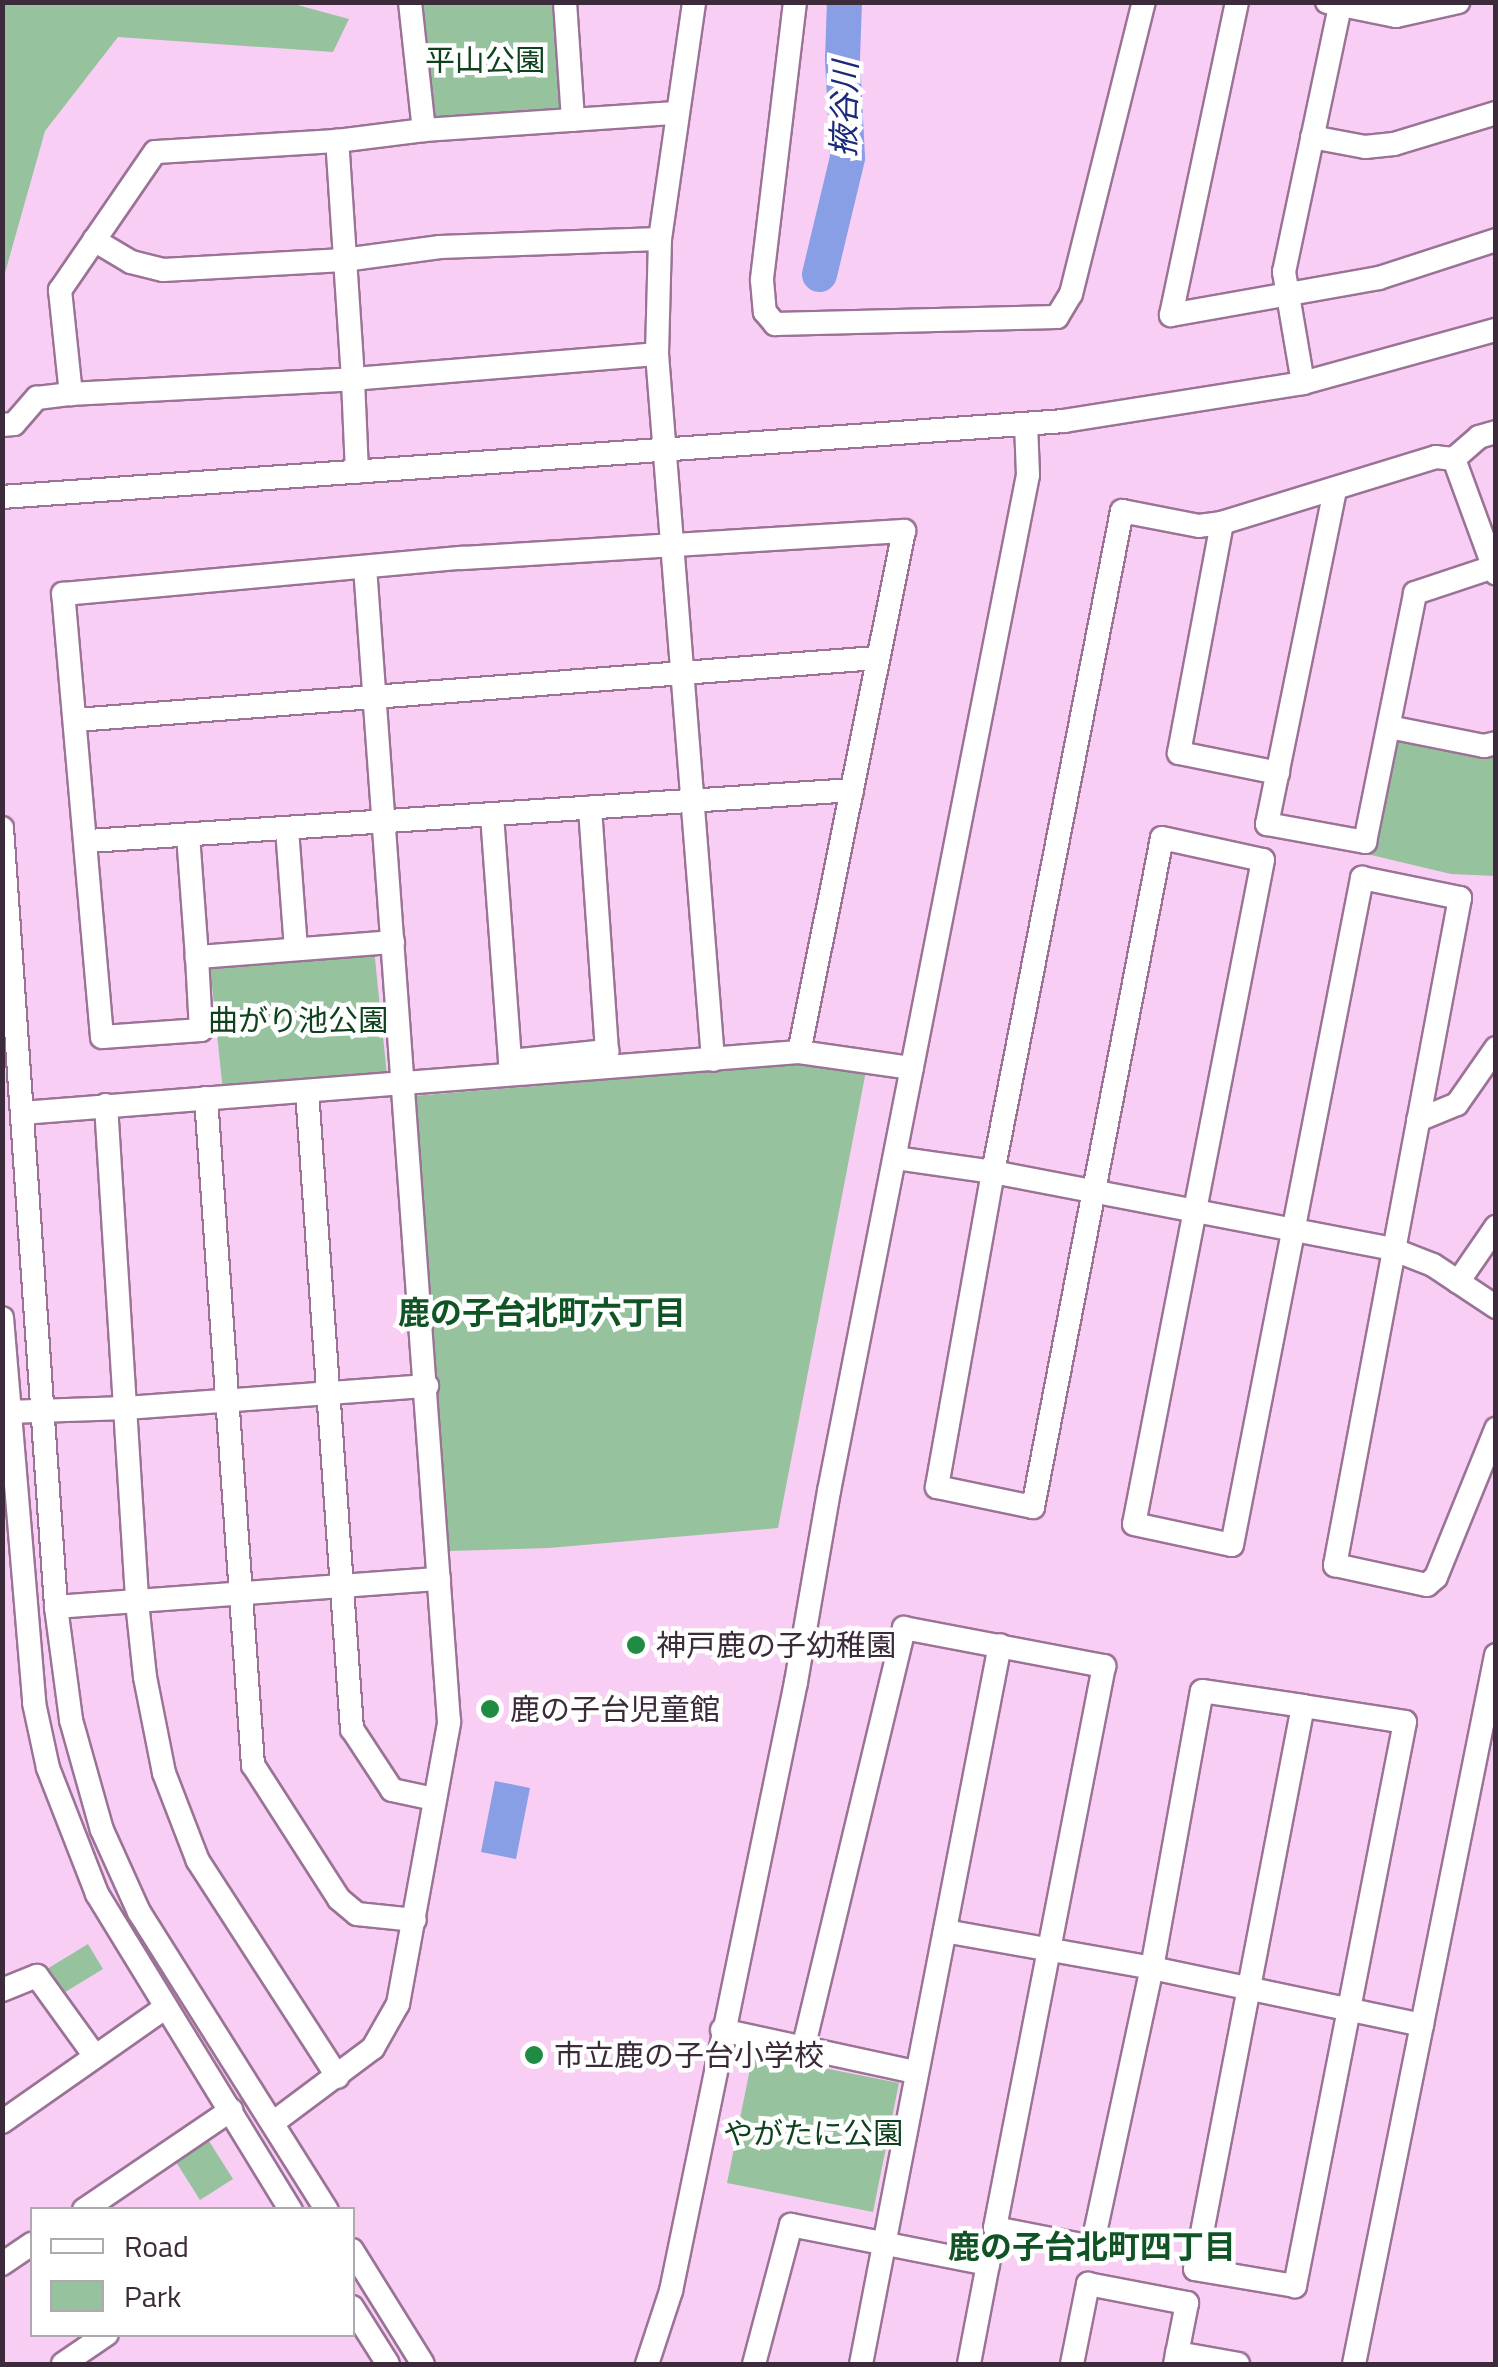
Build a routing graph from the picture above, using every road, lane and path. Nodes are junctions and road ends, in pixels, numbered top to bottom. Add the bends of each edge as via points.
1 (410, 2) edge
2 (565, 2) edge
3 (694, 2) edge
4 (794, 2) edge
5 (1144, 2) edge
6 (1237, 2) edge
7 (1458, 2) edge
8 (1336, 3) edge
9 (675, 113) junction
10 (1496, 113) edge
11 (573, 120) junction
12 (424, 130) junction
13 (1312, 137) junction
14 (337, 141) junction
15 (660, 238) junction
16 (94, 240) junction
17 (1496, 240) edge
18 (344, 260) junction
19 (1288, 297) junction
20 (1496, 330) edge
21 (657, 354) junction
22 (353, 380) junction
23 (1303, 384) junction
24 (71, 394) junction
25 (1026, 424) junction
26 (2, 426) edge
27 (1496, 432) edge
28 (666, 451) junction
29 (1454, 459) junction
30 (357, 472) junction
31 (1335, 490) junction
32 (2, 497) edge
33 (1222, 523) junction
34 (672, 547) junction
35 (365, 568) junction
36 (1495, 569) edge
37 (876, 658) junction
38 (683, 672) junction
39 (374, 696) junction
40 (76, 720) junction
41 (1388, 727) junction
42 (1496, 744) edge
43 (1278, 774) junction
44 (852, 790) junction
45 (694, 801) junction
46 (590, 808) junction
47 (492, 815) junction
48 (382, 823) junction
49 (2, 828) edge
50 (288, 829) junction
51 (188, 835) junction
52 (88, 842) junction
53 (393, 942) junction
54 (296, 950) junction
55 (196, 957) junction
56 (1496, 1048) edge
57 (799, 1052) junction
58 (713, 1060) junction
59 (912, 1068) junction
60 (402, 1084) junction
61 (307, 1091) junction
62 (206, 1098) junction
63 (106, 1105) junction
64 (22, 1113) junction
65 (1418, 1120) junction
66 (895, 1158) junction
67 (992, 1172) junction
68 (1093, 1192) junction
69 (1192, 1212) junction
70 (1496, 1227) edge
71 (1290, 1231) junction
72 (1392, 1249) junction
73 (1458, 1282) junction
74 (1496, 1307) edge
75 (2, 1318) edge
76 (427, 1386) junction
77 (328, 1395) junction
78 (228, 1401) junction
79 (126, 1408) junction
80 (44, 1410) junction
81 (7, 1412) junction
82 (1496, 1429) edge
83 (439, 1579) junction
84 (341, 1587) junction
85 (242, 1592) junction
86 (137, 1602) junction
87 (56, 1607) junction
88 (1000, 1645) junction
89 (1496, 1656) edge
90 (1303, 1706) junction
91 (434, 1799) junction
92 (416, 1920) junction
93 (945, 1931) junction
94 (1049, 1950) junction
95 (1152, 1968) junction
96 (2, 1990) edge
97 (1250, 1990) junction
98 (1346, 2007) junction
99 (165, 2008) junction
100 (1422, 2025) junction
101 (722, 2030) junction
102 (804, 2045) junction
103 (95, 2056) junction
104 (915, 2072) junction
105 (338, 2077) junction
106 (231, 2110) junction
107 (2, 2122) edge
108 (274, 2122) junction
109 (88, 2207) edge
110 (289, 2207) edge
111 (325, 2207) edge
112 (886, 2244) junction
113 (30, 2245) edge
114 (355, 2255) edge
115 (2, 2264) edge
116 (355, 2313) edge
117 (104, 2337) edge
118 (1176, 2359) edge
119 (63, 2364) edge
120 (388, 2364) edge
121 (423, 2364) edge
122 (647, 2364) edge
123 (754, 2364) edge
124 (861, 2364) edge
125 (969, 2364) edge
126 (1072, 2364) edge
127 (1238, 2364) edge
128 (1354, 2364) edge

1 - 12 street
2 - 11 street
3 - 9 street
4 - 5 street via 762,280 765,312 775,324 1057,317 1071,294
6 - 19 street via 1170,316
7 - 8 street via 1396,16
8 - 13 street
9 - 11 street
9 - 15 street
10 - 13 street via 1365,148
11 - 12 street
12 - 14 street
13 - 19 street via 1284,272
14 - 16 street via 155,152
14 - 18 street
15 - 18 street via 440,248
15 - 21 street
16 - 18 street via 131,262 162,270
16 - 24 street via 60,290
17 - 19 street via 1378,278
18 - 22 street
19 - 23 street
20 - 23 street
21 - 22 street
21 - 28 street
22 - 24 street
22 - 30 street
23 - 25 street
24 - 26 street via 36,398 14,424
25 - 28 street
25 - 59 street via 1028,474
27 - 29 street
28 - 30 street
28 - 34 street
29 - 31 street via 1436,457
29 - 36 street
30 - 32 street
31 - 33 street
31 - 43 street
33 - 43 street via 1179,752
33 - 67 street via 1199,526 1122,511
34 - 35 street
34 - 37 street via 904,531
34 - 38 street
35 - 39 street
35 - 40 street via 63,594
36 - 41 street via 1415,593
37 - 38 street
37 - 44 street
38 - 39 street
38 - 45 street
39 - 40 street
39 - 48 street
40 - 52 street
41 - 42 street
41 - 43 street via 1365,842 1267,824
44 - 45 street
44 - 57 street
45 - 46 street
45 - 58 street
46 - 47 street
46 - 47 street via 607,1052 510,1061
47 - 48 street
48 - 50 street
48 - 53 street
49 - 64 street
50 - 51 street
50 - 54 street
51 - 52 street
51 - 55 street
52 - 55 street via 102,1037 201,1030
53 - 54 street
53 - 60 street
54 - 55 street
56 - 65 street via 1457,1104
57 - 58 street
57 - 59 street
58 - 60 street
59 - 66 street
60 - 61 street
60 - 76 street
61 - 62 street
61 - 77 street
62 - 63 street
62 - 78 street
63 - 64 street
63 - 79 street
64 - 80 street
65 - 71 street via 1460,898 1362,878
65 - 72 street
66 - 67 street
66 - 101 street
67 - 68 street
67 - 68 street via 936,1486 1033,1508
68 - 69 street
68 - 69 street via 1162,838 1262,860
69 - 71 street
69 - 71 street via 1134,1524 1188,1538 1232,1545
70 - 73 street
71 - 72 street
72 - 73 street
72 - 82 street via 1335,1565 1427,1585
73 - 74 street
75 - 81 street
76 - 77 street
76 - 83 street
77 - 78 street
77 - 84 street
78 - 79 street
78 - 85 street
79 - 80 street
79 - 86 street
80 - 81 street
80 - 87 street
81 - 99 street via 34,1702 48,1768 97,1894
83 - 84 street
83 - 91 street via 450,1722
84 - 85 street
84 - 91 street via 352,1729 392,1790
85 - 86 street
85 - 92 street via 253,1765 339,1899 357,1914
86 - 87 street
86 - 105 street via 164,1773 198,1861
87 - 108 street via 71,1720 102,1830 138,1912
88 - 93 street
88 - 94 street via 1104,1666
88 - 102 street via 904,1628
89 - 100 street
90 - 95 street via 1202,1691
90 - 97 street
90 - 98 street via 1405,1722
91 - 92 street
92 - 105 street via 398,2004 373,2048
93 - 94 street
93 - 104 street
94 - 95 street
94 - 95 street via 995,2228 1092,2247
95 - 97 street
96 - 103 street via 37,1976
97 - 98 street
97 - 98 street via 1195,2269 1278,2284 1295,2286
98 - 100 street
99 - 103 street
99 - 106 street
100 - 128 street
101 - 102 street
101 - 122 street via 671,2291
102 - 104 street
103 - 107 street
104 - 112 street
105 - 108 street
106 - 109 street
106 - 110 street
108 - 111 street
112 - 123 street via 791,2225
112 - 124 street
112 - 125 street via 988,2264
113 - 115 street
114 - 121 street
116 - 120 street
117 - 119 street
118 - 126 street via 1188,2303 1088,2284
118 - 127 street

